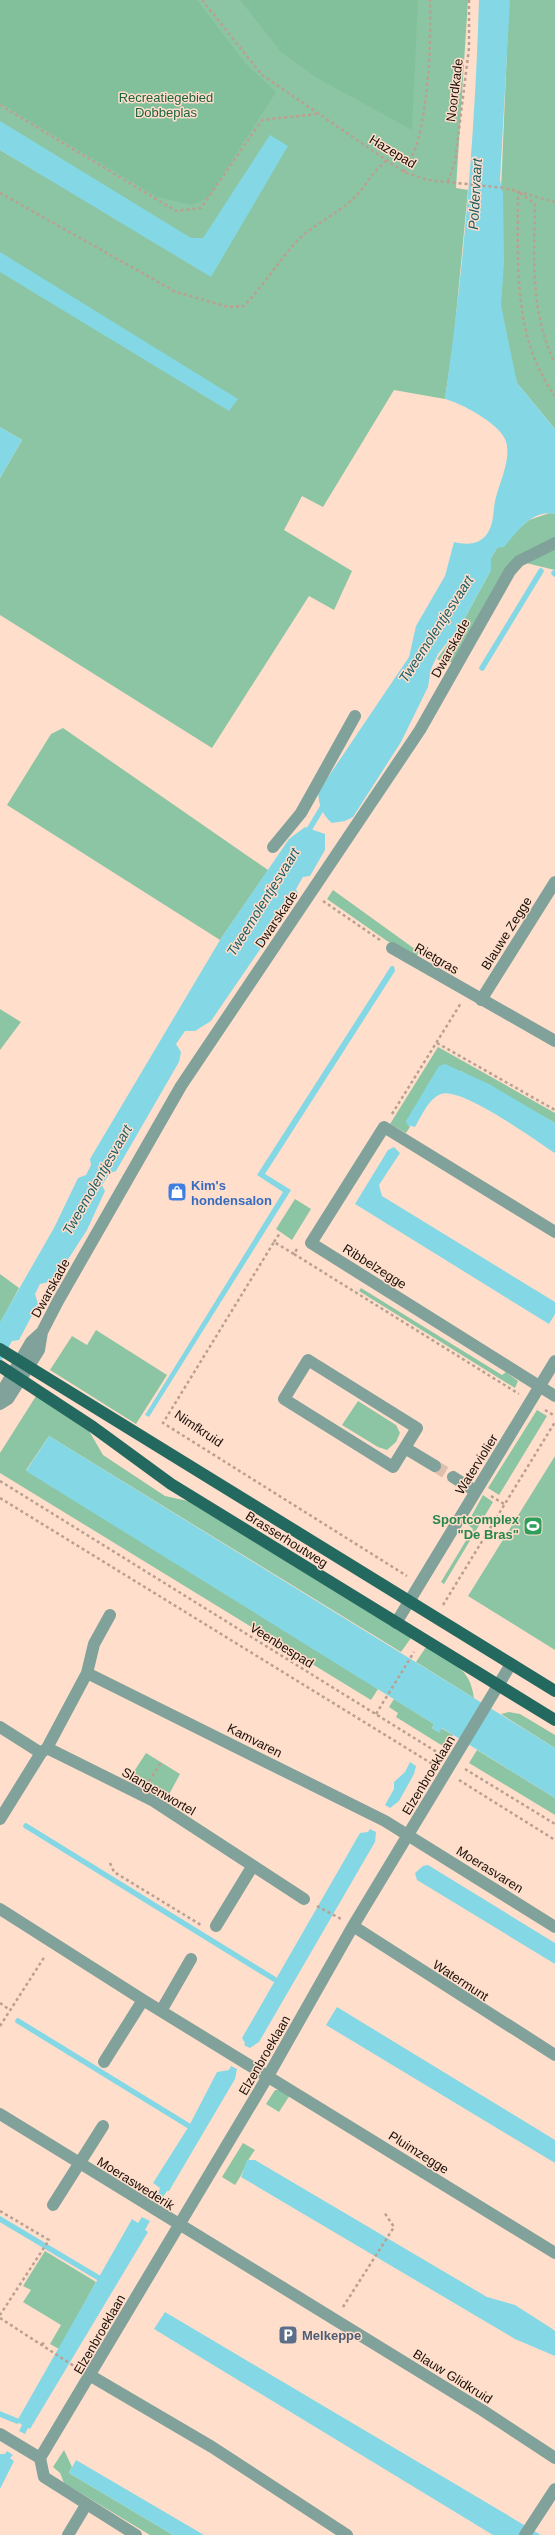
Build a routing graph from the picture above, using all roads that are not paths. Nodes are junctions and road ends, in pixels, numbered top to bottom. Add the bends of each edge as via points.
1 (555, 543) edge
2 (355, 716) dead end
3 (273, 847) dead end
4 (555, 882) edge
5 (392, 948) road end
6 (481, 1000) junction
7 (555, 1042) edge
8 (555, 1232) edge
9 (3, 1351) edge
10 (555, 1361) edge
11 (24, 1364) junction
12 (0, 1366) edge
13 (16, 1377) junction
14 (540, 1386) junction
15 (0, 1396) edge
16 (555, 1396) edge
17 (0, 1404) edge
18 (405, 1448) junction
19 (435, 1466) tunnel mouth
20 (453, 1477) tunnel mouth
21 (475, 1491) junction
22 (409, 1602) junction
23 (110, 1615) dead end
24 (396, 1623) junction
25 (511, 1664) junction
26 (87, 1673) junction
27 (498, 1685) junction
28 (555, 1691) edge
29 (555, 1720) edge
30 (0, 1727) edge
31 (44, 1750) junction
32 (0, 1819) edge
33 (409, 1835) junction
34 (252, 1867) junction
35 (309, 1901) road end
36 (0, 1908) edge
37 (348, 1923) junction
38 (216, 1926) dead end
39 (555, 1927) edge
40 (191, 1959) dead end
41 (143, 2000) junction
42 (161, 2011) junction
43 (555, 2055) edge
44 (104, 2062) dead end
45 (268, 2076) junction
46 (0, 2114) edge
47 (103, 2126) dead end
48 (79, 2164) junction
49 (53, 2205) dead end
50 (178, 2225) junction
51 (555, 2252) edge
52 (91, 2376) junction
53 (0, 2434) edge
54 (40, 2458) junction
55 (555, 2458) edge
56 (555, 2489) edge
57 (86, 2505) junction
58 (68, 2535) edge
59 (136, 2535) edge
60 (347, 2535) edge
61 (525, 2535) edge

1 - 11 street, Dwarskade via 519,561 510,571 420,730 181,1086 42,1332 39,1350
2 - 3 street via 301,813
4 - 6 street, Blauwe Zegge
5 - 6 street, Rietgras
6 - 7 street, Rietgras
8 - 14 street, Ribbelzegge via 384,1127 311,1243
9 - 11 main road, Brasserhoutweg
10 - 14 street, Waterviolier
11 - 13 street, Dwarskade
11 - 22 main road, Brasserhoutweg
12 - 13 main road, Brasserhoutweg
13 - 15 street, Dwarskade
13 - 17 street, Dwarskade via 8,1399
13 - 24 main road, Brasserhoutweg via 93,1427 171,1484
14 - 16 street, Ribbelzegge
14 - 21 street, Waterviolier
18 - 18 street via 393,1467 284,1399 308,1360 417,1428
18 - 19 street
20 - 21 street
21 - 22 street, Waterviolier
22 - 24 street, Waterviolier
22 - 25 main road, Brasserhoutweg
23 - 26 street via 94,1644
24 - 27 main road, Brasserhoutweg
25 - 27 street, Elzenbroeklaan
25 - 28 main road, Brasserhoutweg
26 - 31 street
26 - 33 street, Kamvaren
27 - 29 main road, Brasserhoutweg
27 - 33 street, Elzenbroeklaan
30 - 31 street
31 - 32 street
31 - 34 street, Slangenwortel via 141,1794
33 - 37 street, Elzenbroeklaan
33 - 39 street, Moerasvaren
34 - 35 street, Slangenwortel
34 - 38 street
36 - 41 street
37 - 43 street, Watermunt
37 - 45 street, Elzenbroeklaan
40 - 42 street
41 - 42 street
41 - 44 street
42 - 45 street
45 - 50 street, Elzenbroeklaan
45 - 51 street, Pluimzegge
46 - 48 street, Moeraswederik
47 - 48 street, Moeraswederik
48 - 49 street, Moeraswederik
48 - 50 street, Moeraswederik
50 - 52 street, Elzenbroeklaan
50 - 55 street, Blauw Glidkruid via 336,2319
52 - 54 street, Elzenbroeklaan
52 - 60 street via 212,2447
53 - 54 street
54 - 57 street via 44,2478
56 - 61 street
57 - 58 street
57 - 59 street

